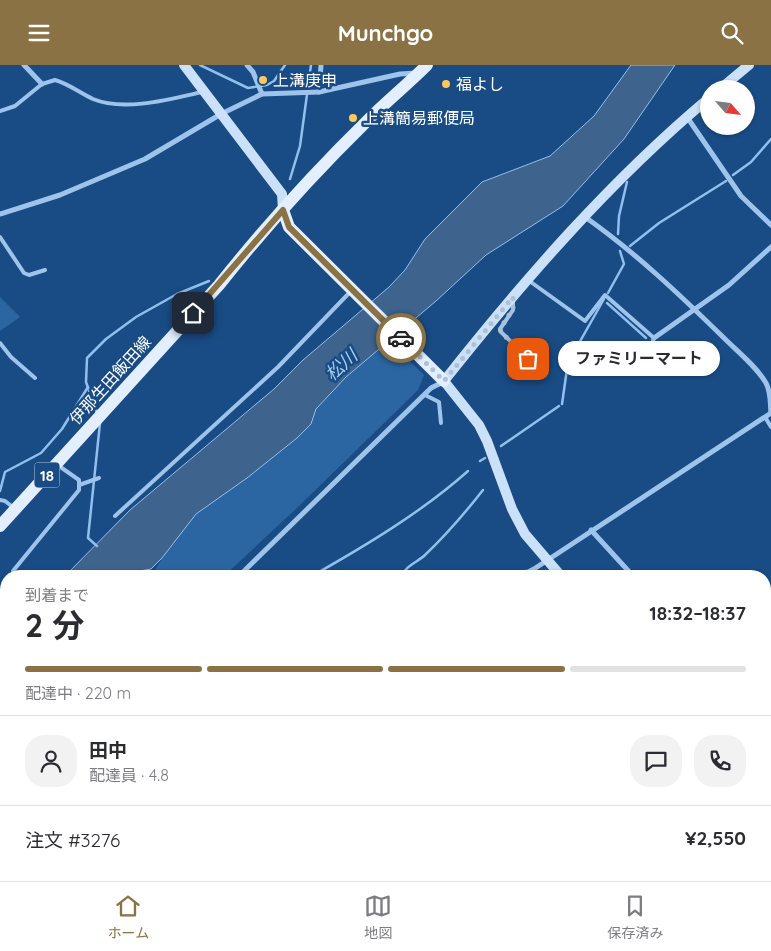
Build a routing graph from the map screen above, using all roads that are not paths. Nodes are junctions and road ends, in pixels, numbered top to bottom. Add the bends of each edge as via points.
1 (24, 65) edge
2 (184, 65) edge
3 (247, 65) edge
4 (253, 65) edge
5 (321, 65) edge
6 (749, 65) edge
7 (423, 69) edge
8 (253, 72) junction
9 (731, 80) edge
10 (42, 84) junction
11 (204, 91) junction
12 (261, 92) junction
13 (316, 92) junction
14 (700, 106) edge
15 (0, 111) edge
16 (221, 114) junction
17 (687, 117) junction
18 (283, 210) junction
19 (0, 215) edge
20 (584, 216) junction
21 (771, 225) edge
22 (0, 237) edge
23 (771, 247) edge
24 (45, 270) dead end
25 (528, 279) junction
26 (354, 291) junction
27 (513, 297) junction
28 (694, 309) junction
29 (654, 338) junction
30 (0, 343) edge
31 (632, 357) dead end
32 (543, 373) dead end
33 (35, 378) dead end
34 (444, 381) junction
35 (425, 395) junction
36 (771, 413) edge
37 (765, 417) junction
38 (441, 423) dead end
39 (771, 427) edge
40 (57, 464) junction
41 (99, 478) dead end
42 (79, 485) junction
43 (0, 501) edge
44 (16, 509) junction
45 (115, 516) dead end
46 (0, 526) edge
47 (591, 530) junction
48 (546, 561) junction
49 (14, 570) edge
50 (245, 570) edge
51 (531, 570) edge
52 (555, 570) edge
53 (628, 570) edge

1 - 10 street
2 - 11 street
3 - 8 street
4 - 8 lane
5 - 13 street
6 - 9 street
7 - 13 street
7 - 18 main road, 伊那生田飯田線 / 18 via 368,120
8 - 12 street
10 - 11 lane via 55,79 99,101 135,104
10 - 15 lane via 15,106
11 - 16 street
12 - 13 street
12 - 16 street
14 - 17 street
16 - 18 street via 282,194
16 - 19 street via 145,159 60,195
17 - 20 street
17 - 21 street via 741,196
18 - 26 main road via 289,227
18 - 40 main road, 伊那生田飯田線 / 18
20 - 25 street
20 - 28 street via 611,235
22 - 24 lane via 24,273 29,275
23 - 28 street via 729,285
25 - 27 street
25 - 29 lane via 586,321 605,295
26 - 34 main road
26 - 45 lane via 278,367
27 - 32 lane via 513,309 501,332
27 - 34 street
28 - 29 street
28 - 36 street via 759,373 770,391
29 - 31 lane via 651,345
30 - 33 lane
34 - 35 street
34 - 48 street via 479,425 512,509 525,534
35 - 38 lane via 439,402
35 - 50 street
36 - 37 street
37 - 39 lane
37 - 47 street
40 - 42 lane via 79,480
40 - 44 main road, 伊那生田飯田線 / 18
41 - 42 lane
42 - 49 lane via 79,490
43 - 44 lane
44 - 46 main road, 伊那生田飯田線 / 18
47 - 48 street
47 - 53 street
48 - 51 street
48 - 52 street

